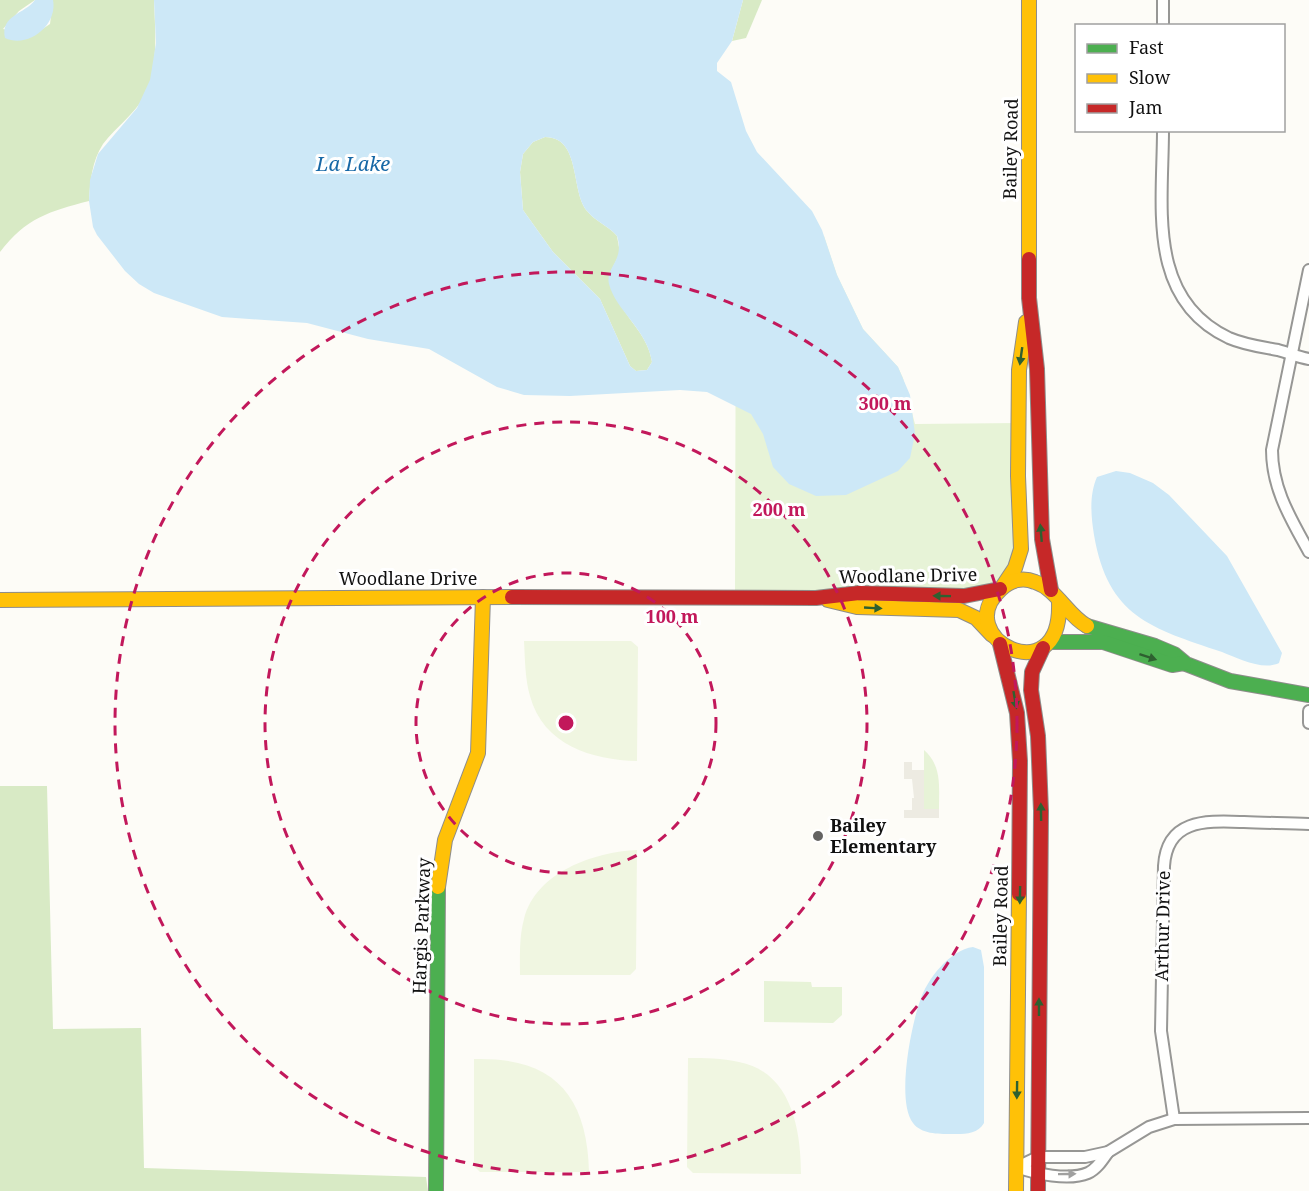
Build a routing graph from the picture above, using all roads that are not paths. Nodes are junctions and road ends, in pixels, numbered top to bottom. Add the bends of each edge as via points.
1 (1029, 0) edge
2 (1163, 0) edge
3 (1163, 24) edge
4 (1163, 132) edge
5 (1309, 270) edge
6 (1029, 298) junction
7 (1291, 354) junction
8 (1309, 359) edge
9 (1309, 552) edge
10 (1001, 588) junction
11 (1051, 590) junction
12 (483, 597) junction
13 (816, 598) junction
14 (0, 600) edge
15 (1059, 603) junction
16 (999, 642) junction
17 (1047, 645) junction
18 (1184, 663) junction
19 (1309, 694) edge
20 (1309, 711) edge
21 (1309, 723) edge
22 (1309, 824) edge
23 (1309, 1118) edge
24 (1174, 1119) junction
25 (1108, 1152) junction
26 (1038, 1157) junction
27 (1017, 1167) junction
28 (1038, 1175) junction
29 (436, 1191) edge
30 (1016, 1191) edge
31 (1038, 1191) edge

1 - 6 street, Bailey Road
2 - 3 street
4 - 7 street via 1163,241 1172,282 1192,311 1213,328 1242,342
5 - 7 street
6 -> 10 street, Bailey Road via 1020,370 1021,549 1015,568
11 -> 6 street, Bailey Road via 1042,539 1036,369
7 - 8 street
7 - 9 street via 1274,434 1272,465 1281,498
10 - 11 street via 1017,580 1031,580
10 -> 13 street, Woodlane Drive via 963,596 859,593
10 - 16 street via 988,614 988,623
11 - 15 street
12 - 13 street, Woodlane Drive
12 - 14 street, Woodlane Drive
12 - 29 street, Hargis Parkway via 478,753 445,840 438,882
13 -> 16 street, Woodlane Drive via 857,607 960,610 976,618
15 - 17 street via 1060,624
15 - 18 street via 1088,627 1157,647
16 - 17 street via 1016,652
16 -> 27 street, Bailey Road via 1017,713 1020,761
17 -> 18 street via 1102,642 1172,665
26 -> 17 street via 1041,811 1038,736 1031,690 1032,672
18 - 19 street via 1249,686
20 - 21 street
22 - 24 street, Arthur Drive via 1203,822 1178,833 1168,846 1164,866 1161,1017
23 - 24 street
24 - 25 street via 1149,1127
25 - 26 street
28 -> 25 street via 1088,1173
26 - 27 street
26 - 28 street
27 - 28 street
27 - 30 street, Bailey Road
28 - 31 street

